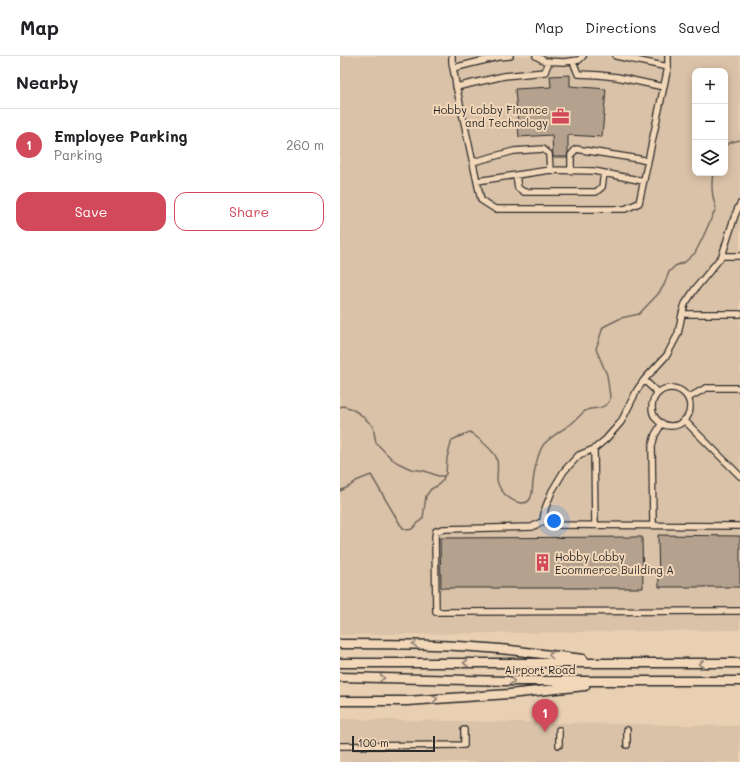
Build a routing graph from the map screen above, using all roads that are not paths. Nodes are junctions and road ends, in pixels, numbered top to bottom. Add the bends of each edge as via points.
1 (452, 56) edge
2 (510, 56) edge
3 (536, 56) edge
4 (583, 56) edge
5 (616, 56) edge
6 (668, 56) edge
7 (549, 61) junction
8 (573, 61) junction
9 (668, 67) junction
10 (453, 68) junction
11 (456, 87) junction
12 (664, 87) junction
13 (647, 161) junction
14 (473, 162) junction
15 (550, 170) junction
16 (571, 170) junction
17 (604, 173) junction
18 (516, 175) junction
19 (477, 181) junction
20 (643, 181) junction
21 (740, 204) edge
22 (722, 256) junction
23 (740, 256) edge
24 (682, 314) junction
25 (740, 314) edge
26 (644, 380) junction
27 (740, 388) edge
28 (658, 393) junction
29 (688, 398) junction
30 (684, 420) junction
31 (662, 423) junction
32 (594, 449) junction
33 (740, 476) edge
34 (543, 520) junction
35 (653, 525) junction
36 (595, 526) junction
37 (740, 526) edge
38 (740, 610) edge
39 (340, 644) edge
40 (340, 663) edge
41 (740, 663) edge
42 (617, 664) junction
43 (340, 677) edge
44 (740, 681) edge
45 (621, 682) junction
46 (340, 701) edge
47 (464, 730) dead end
48 (559, 730) dead end
49 (627, 730) dead end
50 (559, 745) dead end
51 (627, 745) dead end
52 (340, 746) edge

1 - 10 lane
2 - 10 lane
3 - 7 lane
4 - 8 lane via 580,60
5 - 9 lane
6 - 9 lane
7 - 8 lane
7 - 11 lane via 545,72 504,76
8 - 12 lane via 578,74 599,74
9 - 12 lane
10 - 11 lane
11 - 14 lane
12 - 13 lane
13 - 16 lane via 576,149 571,155
13 - 20 lane
14 - 15 lane via 514,151 543,149 549,154
14 - 19 lane
15 - 16 lane
15 - 18 lane
16 - 17 lane
17 - 18 lane via 602,187 596,192 524,192 518,188
17 - 20 lane
18 - 19 lane
19 - 20 lane via 481,200 495,209 625,209 639,203
21 - 22 lane
22 - 23 lane
22 - 24 lane via 694,289
24 - 25 lane
24 - 26 lane via 678,334 667,355
26 - 28 lane
26 - 32 lane via 622,422
27 - 29 lane via 706,388
28 - 29 lane via 675,388
28 - 31 lane via 653,402 653,412
29 - 30 lane via 689,410
30 - 31 lane via 671,425
30 - 33 lane
31 - 35 lane via 652,446
32 - 34 lane via 579,455 564,471 552,491
32 - 36 lane
34 - 36 lane via 553,525
34 - 38 lane via 532,527 436,531 436,612
35 - 36 lane
35 - 37 lane
42 -> 39 highway via 510,650 422,644
42 -> 40 highway, Airport Road
41 -> 42 highway, Airport Road
43 -> 45 highway, Airport Road
44 - 45 highway, Airport Road
46 -> 45 highway via 407,701 509,694
47 - 52 lane via 464,745
48 - 50 lane
49 - 51 lane

